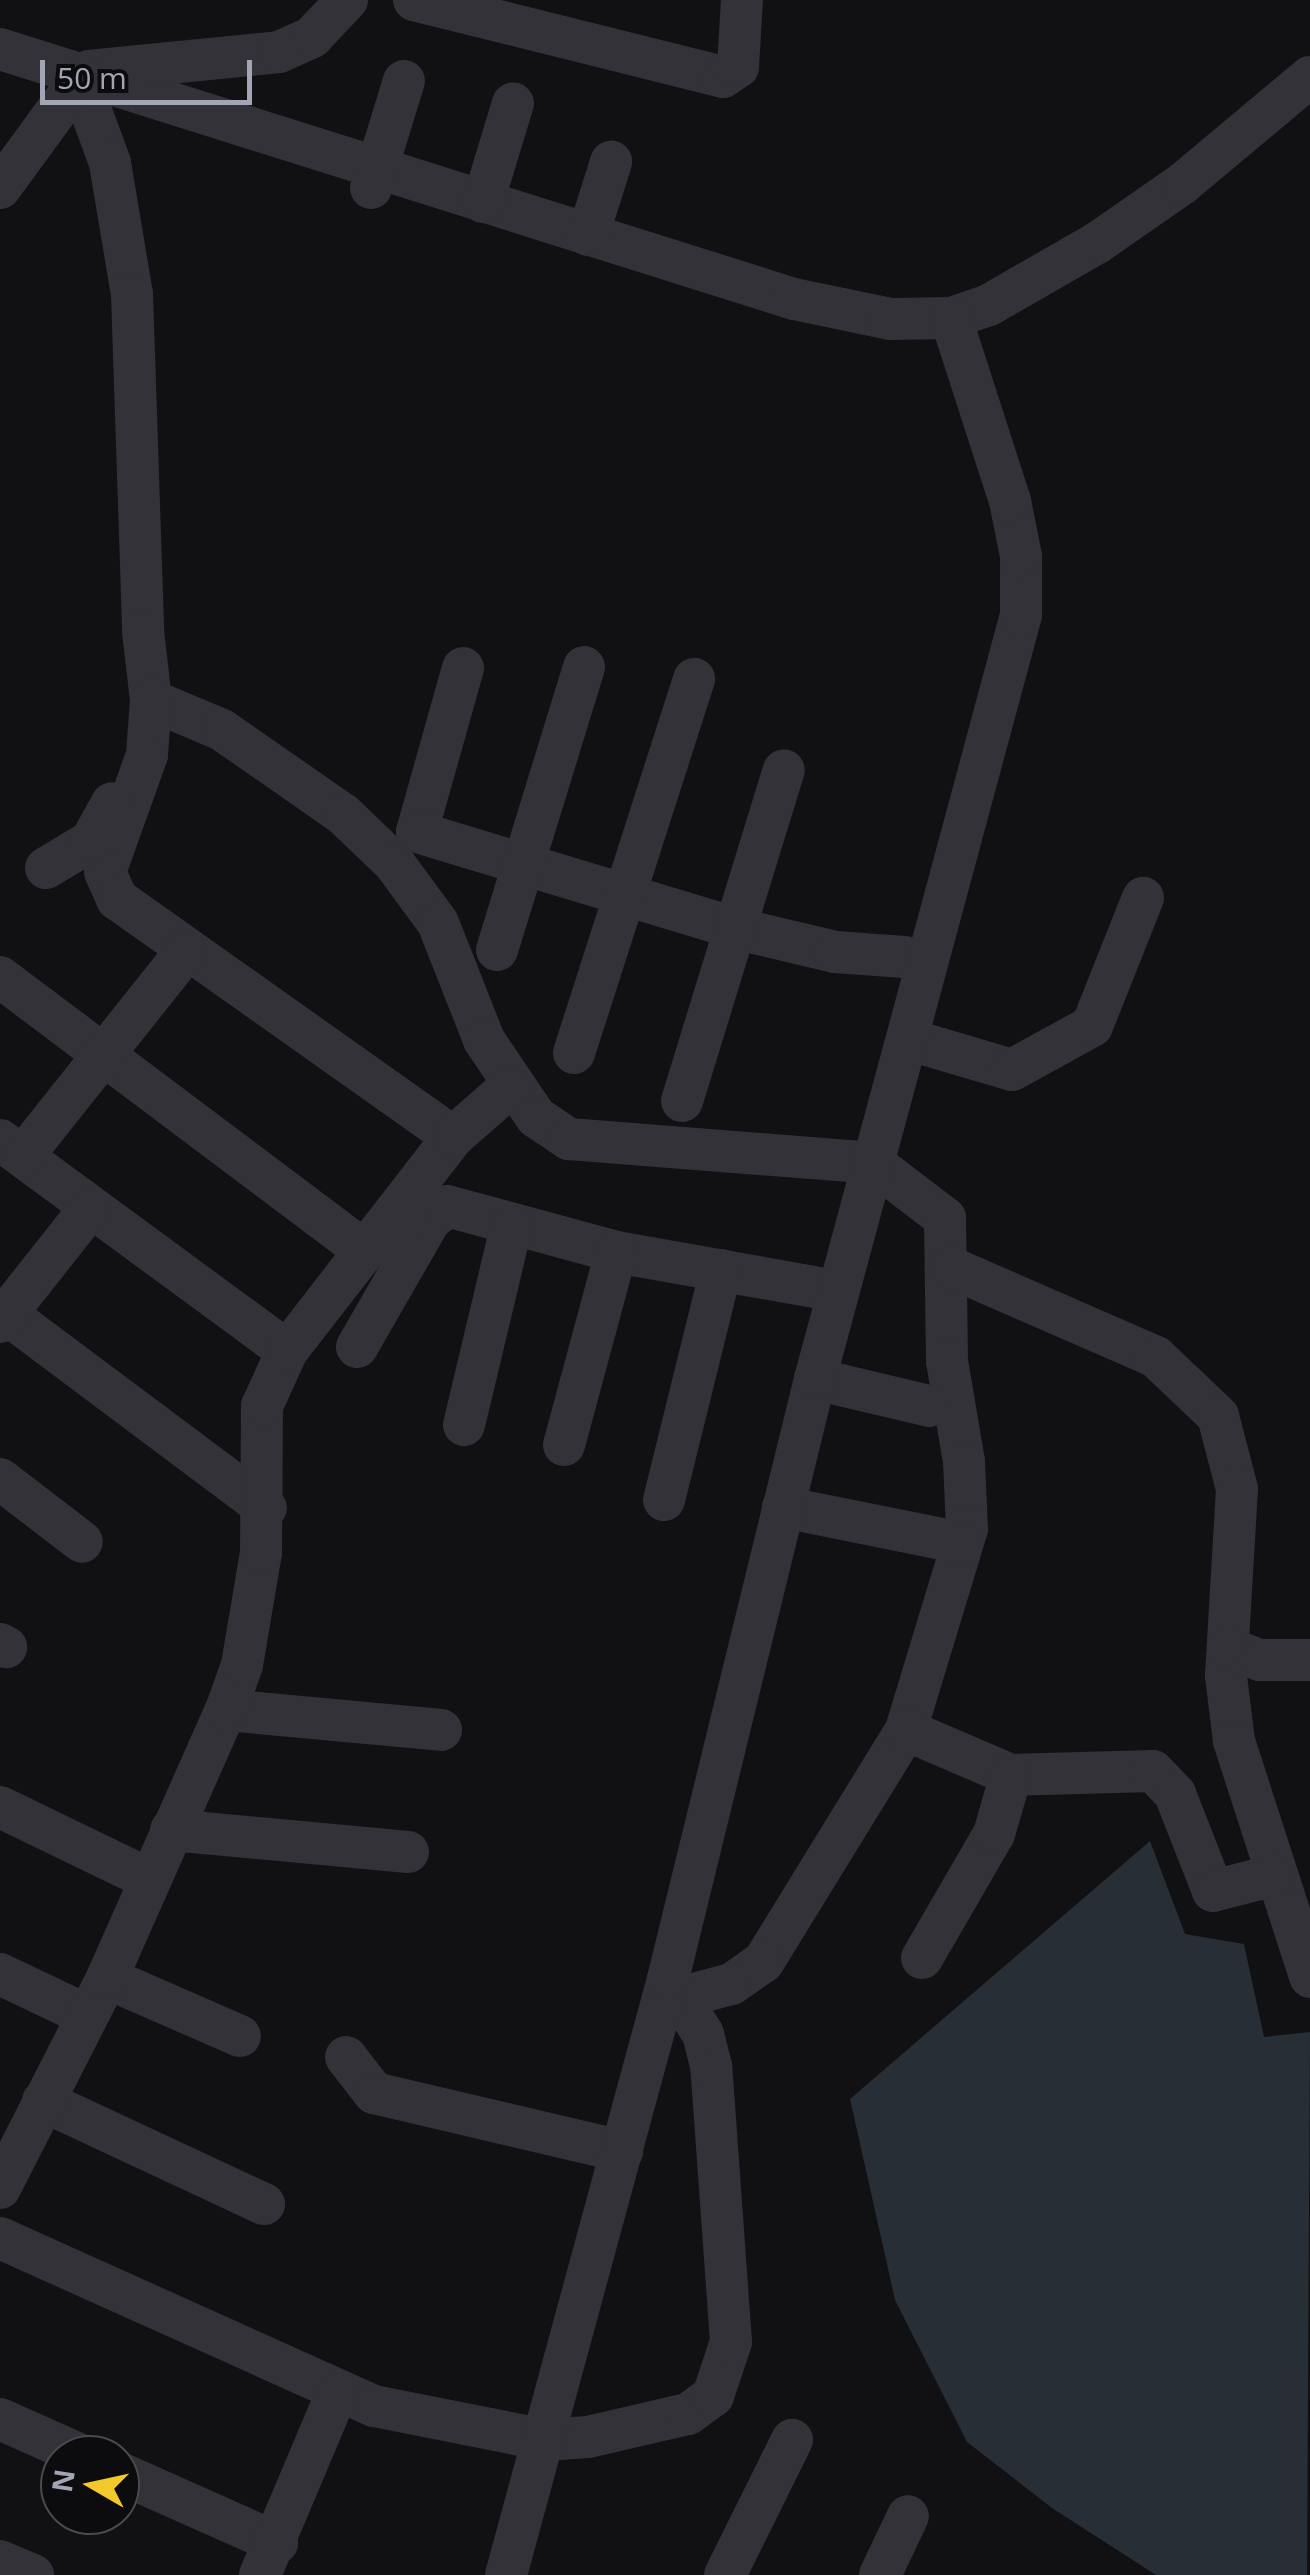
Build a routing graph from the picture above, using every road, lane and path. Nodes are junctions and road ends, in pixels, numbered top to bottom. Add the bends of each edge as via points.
1 (347, 0) edge
2 (414, 0) edge
3 (742, 0) edge
4 (525, 14) edge
5 (8, 68) edge
6 (1310, 77) edge
7 (404, 81) dead end
8 (77, 86) junction
9 (1310, 102) edge
10 (513, 103) dead end
11 (611, 162) dead end
12 (374, 179) junction
13 (0, 188) edge
14 (484, 202) junction
15 (588, 235) junction
16 (944, 330) junction
17 (584, 667) dead end
18 (463, 668) dead end
19 (694, 679) dead end
20 (151, 700) junction
21 (784, 770) dead end
22 (522, 865) junction
23 (46, 868) dead end
24 (625, 898) junction
25 (1143, 898) dead end
26 (738, 929) junction
27 (498, 950) dead end
28 (186, 952) junction
29 (905, 957) junction
30 (0, 977) edge
31 (906, 1039) junction
32 (104, 1054) junction
33 (574, 1054) dead end
34 (510, 1087) junction
35 (682, 1101) dead end
36 (453, 1138) junction
37 (11, 1148) edge
38 (861, 1161) junction
39 (90, 1208) junction
40 (511, 1227) junction
41 (364, 1250) junction
42 (616, 1252) junction
43 (950, 1267) junction
44 (722, 1270) junction
45 (816, 1287) junction
46 (2, 1315) edge
47 (357, 1348) dead end
48 (287, 1350) junction
49 (815, 1379) junction
50 (929, 1406) dead end
51 (464, 1425) dead end
52 (564, 1445) dead end
53 (0, 1479) edge
54 (664, 1500) dead end
55 (782, 1506) junction
56 (266, 1508) junction
57 (82, 1542) dead end
58 (962, 1544) junction
59 (1228, 1648) junction
60 (1310, 1660) edge
61 (226, 1710) junction
62 (442, 1730) dead end
63 (906, 1730) junction
64 (1010, 1775) junction
65 (0, 1808) edge
66 (171, 1830) junction
67 (408, 1852) dead end
68 (1275, 1875) junction
69 (149, 1879) junction
70 (922, 1958) dead end
71 (0, 1974) edge
72 (1310, 1977) edge
73 (107, 1978) junction
74 (674, 1988) junction
75 (84, 2014) junction
76 (240, 2036) dead end
77 (346, 2056) dead end
78 (42, 2101) junction
79 (610, 2148) junction
80 (0, 2188) edge
81 (264, 2204) dead end
82 (0, 2238) edge
83 (338, 2392) junction
84 (0, 2418) edge
85 (40, 2436) edge
86 (534, 2438) junction
87 (792, 2440) dead end
88 (140, 2485) edge
89 (908, 2516) dead end
90 (268, 2559) edge
91 (0, 2560) edge
92 (32, 2575) edge
93 (483, 2575) edge
94 (506, 2575) edge
95 (726, 2575) edge
96 (880, 2575) edge

1 - 8 street via 312,37 279,52
2 - 4 street
3 - 4 street via 738,67 723,77
5 - 8 street
6 - 16 street via 1098,243
7 - 12 street
8 - 12 street
8 - 13 street
8 - 20 street via 110,163 132,294 142,631
9 - 16 street via 1108,261 1000,326
10 - 14 street
11 - 15 street
12 - 14 street
12 - 16 street via 788,318
14 - 15 street
15 - 16 street via 794,299
16 - 29 street via 1000,564 998,614
16 - 31 street via 1010,501 1021,556 1021,614
17 - 22 street
18 - 22 street via 417,832
19 - 24 street
20 - 23 street via 104,820 75,855
20 - 28 street via 147,755 105,872 128,912
20 - 34 street via 222,730 343,814 394,863 438,923
21 - 26 street
22 - 24 street
22 - 27 street
24 - 26 street
24 - 33 street
25 - 31 street via 1092,1026 1012,1070
26 - 29 street via 835,952
26 - 35 street
28 - 32 street
28 - 36 street
29 - 38 street
30 - 32 street
31 - 38 street
32 - 37 street
32 - 41 street
34 - 36 street
34 - 38 street via 536,1117 569,1138
36 - 41 street
37 - 39 street
38 - 43 street via 946,1218
38 - 45 street
38 - 49 street
39 - 46 street
39 - 48 street
40 - 42 street
40 - 47 street via 447,1206 430,1220
40 - 51 street
41 - 48 street
42 - 44 street
42 - 52 street
43 - 58 street via 948,1361 964,1462
43 - 59 street via 1156,1356 1218,1416 1237,1488
44 - 45 street
44 - 54 street
45 - 79 street
46 - 56 street
48 - 56 street via 262,1406
49 - 50 street
49 - 55 street
53 - 57 street
55 - 58 street
55 - 74 street
56 - 61 street via 242,1665
58 - 63 street
59 - 60 street via 1260,1660
59 - 68 street via 1234,1741
61 - 62 street
61 - 66 street
63 - 64 street
63 - 74 street via 763,1962 731,1984
64 - 68 street via 1152,1771 1175,1794 1213,1891
64 - 70 street via 994,1834
65 - 69 street
66 - 67 street
66 - 69 street
68 - 72 street
69 - 73 street
71 - 75 street
73 - 75 street
73 - 76 street
74 - 79 street
74 - 86 street via 703,2034 710,2066 731,2342 727,2368 713,2396 688,2414
75 - 78 street
77 - 79 street via 374,2094
78 - 80 street
78 - 81 street
79 - 86 street
82 - 83 street
83 - 86 street via 422,2418
83 - 90 street
84 - 85 street
86 - 93 street
86 - 94 street
87 - 95 street
88 - 90 street
89 - 96 street
91 - 92 street

